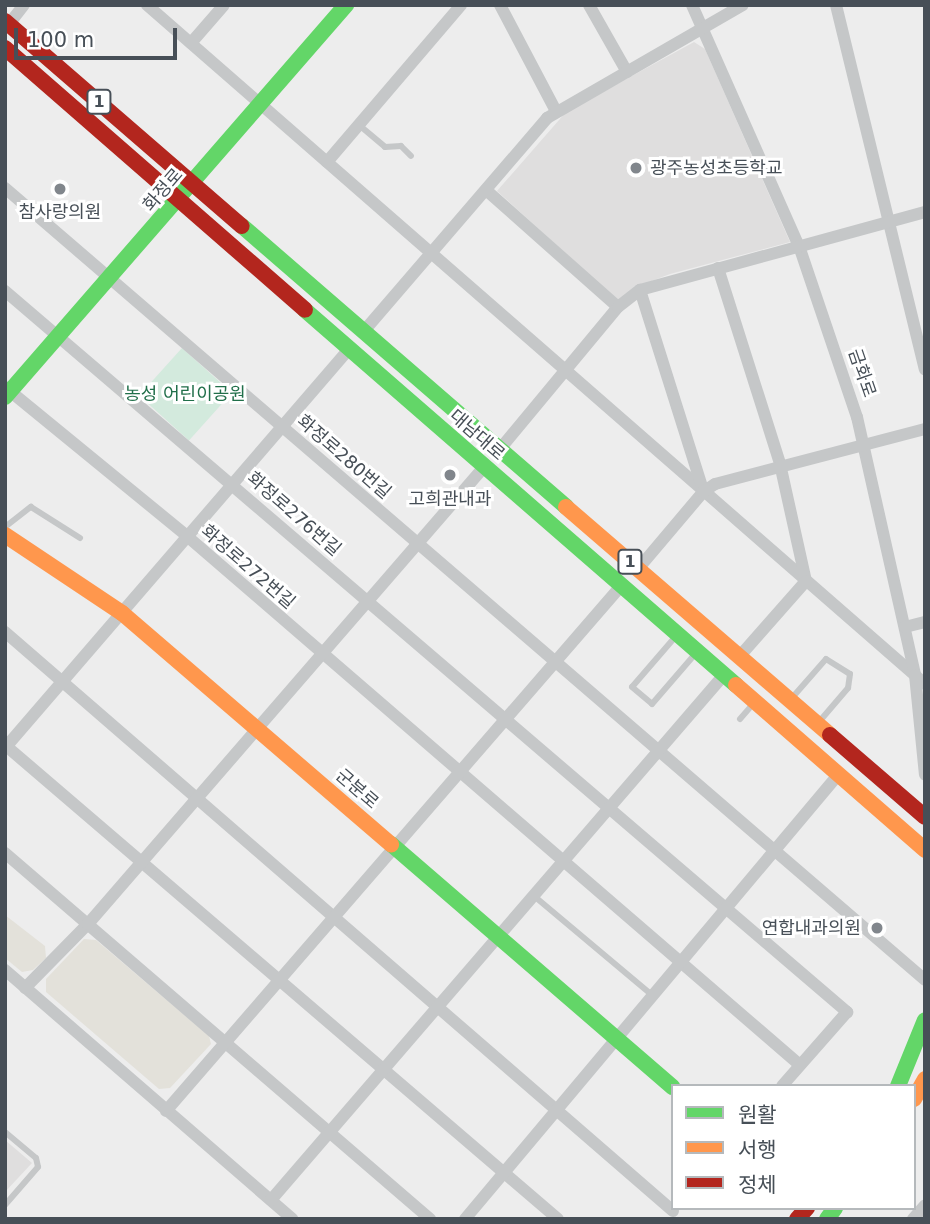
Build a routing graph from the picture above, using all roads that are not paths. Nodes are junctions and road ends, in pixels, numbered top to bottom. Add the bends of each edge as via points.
1 (24, 5) edge
2 (147, 5) edge
3 (224, 5) edge
4 (346, 5) edge
5 (461, 5) edge
6 (500, 5) edge
7 (589, 5) edge
8 (692, 5) edge
9 (743, 5) edge
10 (840, 6) edge
11 (7, 22) edge
12 (705, 28) junction
13 (191, 43) junction
14 (5, 48) edge
15 (627, 72) junction
16 (262, 104) junction
17 (556, 111) junction
18 (359, 125) junction
19 (411, 156) dead end
20 (327, 162) junction
21 (193, 184) junction
22 (5, 188) edge
23 (486, 190) junction
24 (179, 201) junction
25 (925, 212) edge
26 (889, 221) junction
27 (799, 246) junction
28 (430, 255) junction
29 (718, 268) junction
30 (110, 279) junction
31 (640, 290) junction
32 (5, 291) edge
33 (618, 307) junction
34 (364, 331) junction
35 (58, 337) junction
36 (349, 349) junction
37 (925, 369) edge
38 (566, 374) junction
39 (7, 392) edge
40 (282, 427) junction
41 (925, 429) edge
42 (864, 442) junction
43 (499, 449) junction
44 (780, 464) junction
45 (484, 467) junction
46 (233, 484) junction
47 (703, 492) junction
48 (5, 527) edge
49 (5, 535) edge
50 (188, 537) junction
51 (80, 538) dead end
52 (418, 544) junction
53 (638, 569) junction
54 (806, 581) junction
55 (621, 586) junction
56 (369, 601) junction
57 (122, 613) junction
58 (925, 622) edge
59 (905, 627) junction
60 (5, 632) edge
61 (677, 635) junction
62 (697, 653) junction
63 (322, 656) junction
64 (739, 657) junction
65 (555, 662) junction
66 (723, 676) junction
67 (920, 679) edge
68 (63, 682) junction
69 (790, 701) junction
70 (754, 703) junction
71 (506, 719) junction
72 (740, 719) dead end
73 (817, 724) junction
74 (259, 730) junction
75 (6, 747) edge
76 (659, 751) junction
77 (459, 773) junction
78 (838, 775) junction
79 (925, 775) edge
80 (198, 799) junction
81 (609, 808) junction
82 (925, 817) edge
83 (396, 848) junction
84 (925, 850) edge
85 (775, 852) junction
86 (5, 853) edge
87 (142, 862) junction
88 (563, 862) junction
89 (534, 896) junction
90 (727, 910) junction
91 (334, 917) junction
92 (88, 924) junction
93 (498, 937) junction
94 (681, 964) junction
95 (5, 970) edge
96 (279, 980) junction
97 (925, 980) edge
98 (25, 988) junction
99 (653, 997) junction
100 (438, 1007) junction
101 (925, 1020) edge
102 (617, 1041) junction
103 (225, 1042) junction
104 (800, 1065) junction
105 (384, 1070) junction
106 (925, 1079) edge
107 (784, 1084) edge
108 (899, 1084) edge
109 (671, 1085) edge
110 (916, 1095) edge
111 (557, 1110) junction
112 (166, 1111) junction
113 (5, 1132) edge
114 (330, 1133) junction
115 (504, 1172) junction
116 (271, 1200) junction
117 (5, 1205) edge
118 (925, 1205) edge
119 (672, 1213) edge
120 (292, 1219) edge
121 (430, 1219) edge
122 (465, 1219) edge
123 (558, 1219) edge
124 (913, 1219) edge

1 - 11 street
2 - 13 street
3 - 13 street
4 - 16 main road, 화정로
5 - 18 street
6 - 17 street
7 - 15 street
8 - 12 street, 금화로
9 - 12 street
10 - 26 street
11 - 21 main road, 대남대로 / 1
12 - 15 street
12 - 27 street, 금화로
13 - 16 street
14 - 24 main road, 대남대로 / 1
15 - 17 street
16 - 20 street
16 - 21 main road, 화정로
17 - 23 street
18 - 19 lane via 385,147 401,146
18 - 20 street
20 - 28 street
21 - 24 main road, 화정로
21 - 34 main road, 대남대로 / 1
22 - 30 street, 화정로280번길
23 - 28 street
23 - 33 street
24 - 30 main road, 화정로
24 - 36 main road, 대남대로 / 1
25 - 26 street
26 - 27 street
26 - 37 street
27 - 29 street
27 - 42 street, 금화로
28 - 34 street
28 - 38 street
29 - 31 street
29 - 44 street
30 - 35 main road, 화정로
30 - 40 street, 화정로280번길
31 - 33 street
31 - 47 street
32 - 35 street, 화정로276번길
33 - 38 street
34 - 43 main road, 대남대로 / 1
35 - 39 main road, 화정로
35 - 46 street, 화정로276번길
36 - 40 street
36 - 45 main road, 대남대로 / 1
38 - 43 street
38 - 47 street
39 - 50 street, 화정로272번길
40 - 46 street
40 - 52 street, 화정로280번길
41 - 42 street
42 - 44 street
42 - 59 street, 금화로
43 - 53 main road, 대남대로 / 1
44 - 47 street via 731,477
44 - 54 street
45 - 52 street
45 - 55 main road, 대남대로 / 1
46 - 50 street
46 - 56 street, 화정로276번길
47 - 53 street
47 - 54 street
48 - 51 lane via 31,507
49 - 57 main road, 군분로
50 - 57 street
50 - 63 street, 화정로272번길
52 - 56 street
52 - 65 street, 화정로280번길
53 - 64 main road, 대남대로 / 1
54 - 64 street
54 - 67 street
55 - 61 main road, 대남대로 / 1
55 - 65 street
56 - 63 street
56 - 71 street, 화정로276번길
57 - 68 street
57 - 74 main road, 군분로
58 - 59 street
59 - 67 street, 금화로
60 - 68 street
61 - 62 main road, 대남대로 / 1
61 - 62 lane via 632,687 652,704
62 - 66 main road, 대남대로 / 1
63 - 74 street
63 - 77 street, 화정로272번길
64 - 69 main road, 대남대로 / 1
65 - 71 street
65 - 76 street, 화정로280번길
66 - 70 main road, 대남대로 / 1
66 - 76 street
67 - 79 street, 금화로
68 - 75 street
68 - 80 street
69 - 73 main road, 대남대로 / 1
69 - 73 lane via 826,659 840,666 849,674 848,688
70 - 72 lane
70 - 78 main road, 대남대로 / 1
71 - 77 street
71 - 81 street, 화정로276번길
73 - 82 main road, 대남대로 / 1
74 - 80 street
74 - 83 main road, 군분로
75 - 87 street
76 - 81 street
76 - 85 street, 화정로280번길
77 - 83 street
77 - 88 street, 화정로272번길
78 - 84 main road, 대남대로 / 1
78 - 85 street
80 - 87 street
80 - 91 street
81 - 88 street
81 - 90 street, 화정로276번길
83 - 91 street
83 - 93 main road, 군분로
85 - 90 street
85 - 97 street, 화정로280번길
86 - 92 street
87 - 92 street
87 - 96 street
88 - 89 street
88 - 94 street, 화정로272번길
89 - 93 street
89 - 99 lane
90 - 94 street
90 - 104 street, 화정로276번길 via 847,1012
91 - 96 street
91 - 100 street
92 - 98 street
92 - 103 street
93 - 100 street
93 - 102 main road, 군분로
94 - 99 street
94 - 104 street, 화정로272번길
95 - 98 street
96 - 103 street
96 - 105 street
98 - 112 street
99 - 102 street
100 - 105 street
100 - 111 street
101 - 108 main road
102 - 109 main road, 군분로
102 - 111 street
103 - 112 street
103 - 114 street
104 - 107 street
105 - 114 street
105 - 115 street
106 - 110 main road
111 - 115 street
111 - 119 street
112 - 116 street
113 - 117 lane via 36,1158 38,1167
114 - 116 street
114 - 121 street
115 - 122 street
115 - 123 street
116 - 120 street
118 - 124 street

